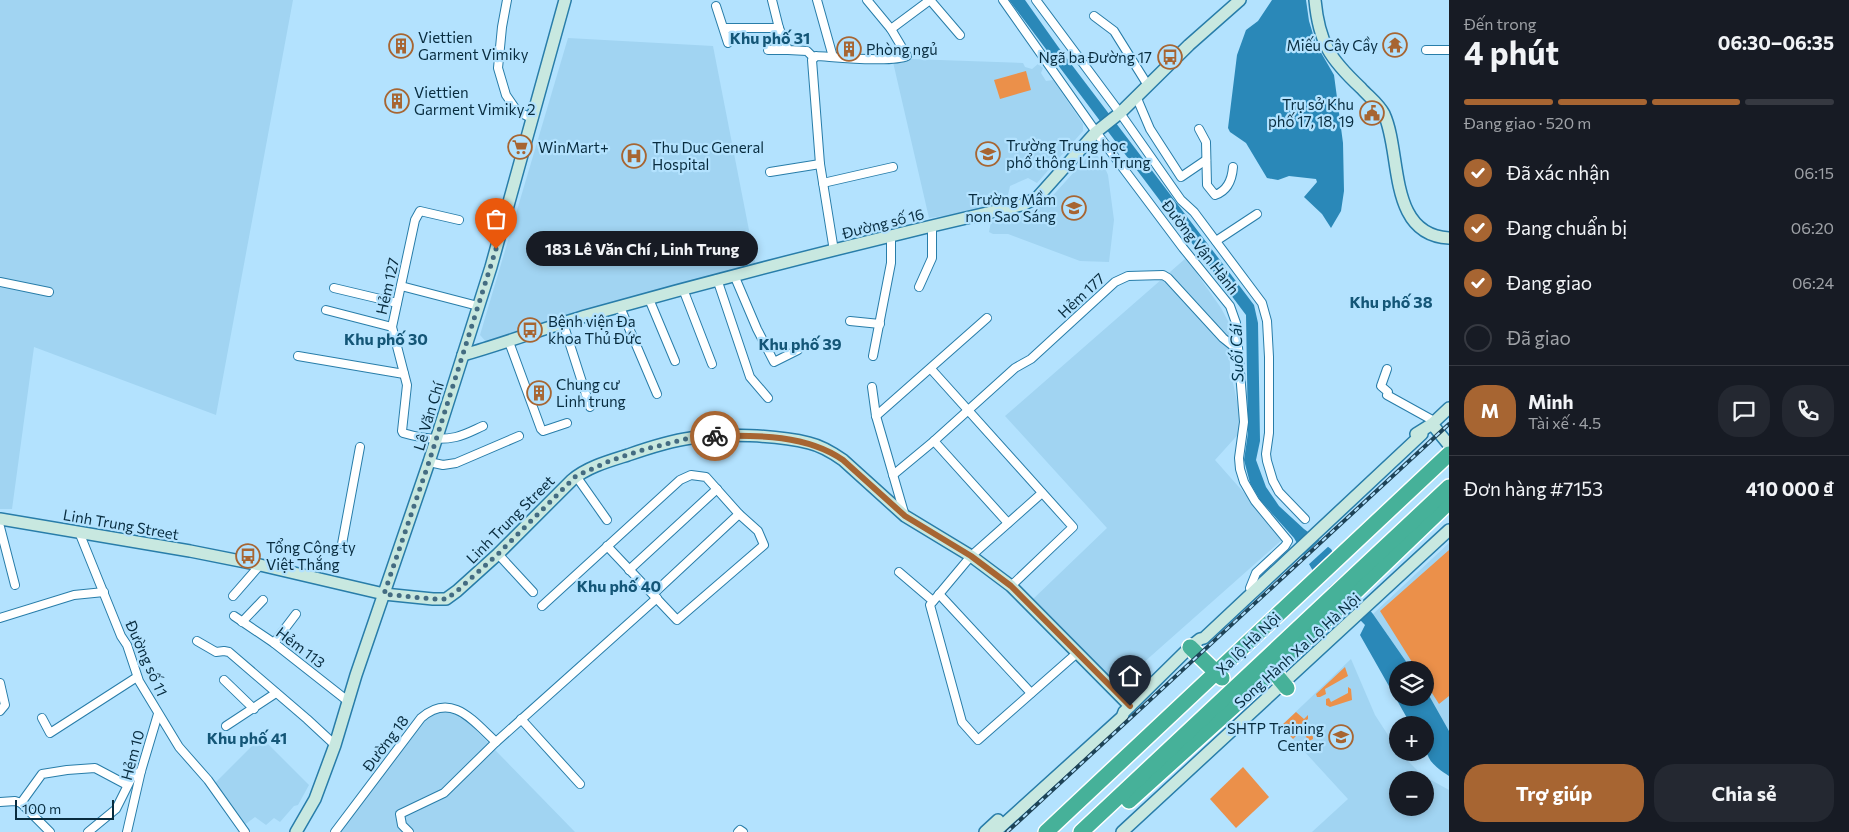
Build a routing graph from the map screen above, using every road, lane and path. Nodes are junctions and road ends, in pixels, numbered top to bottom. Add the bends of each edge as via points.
1 (508, 0) edge
2 (565, 0) edge
3 (772, 0) edge
4 (817, 0) edge
5 (867, 0) edge
6 (930, 0) edge
7 (1003, 0) edge
8 (1036, 0) edge
9 (1240, 0) edge
10 (1315, 0) edge
11 (716, 6) dead end
12 (1094, 16) dead end
13 (724, 28) junction
14 (779, 28) junction
15 (891, 29) junction
16 (960, 35) dead end
17 (728, 43) dead end
18 (768, 50) dead end
19 (788, 50) junction
20 (1426, 50) dead end
21 (1449, 50) edge
22 (834, 57) junction
23 (814, 58) junction
24 (1147, 84) junction
25 (1136, 96) junction
26 (1117, 115) junction
27 (533, 119) junction
28 (1199, 129) dead end
29 (1099, 130) junction
30 (1206, 160) junction
31 (820, 164) junction
32 (894, 167) dead end
33 (1233, 167) dead end
34 (770, 172) dead end
35 (823, 183) junction
36 (1257, 214) dead end
37 (459, 220) dead end
38 (932, 227) junction
39 (891, 237) junction
40 (1449, 238) edge
41 (1216, 241) junction
42 (834, 251) junction
43 (734, 275) junction
44 (717, 279) junction
45 (0, 282) edge
46 (401, 286) junction
47 (919, 287) dead end
48 (334, 288) dead end
49 (683, 289) junction
50 (49, 292) dead end
51 (650, 299) junction
52 (397, 303) junction
53 (478, 306) junction
54 (620, 307) junction
55 (326, 310) dead end
56 (987, 318) dead end
57 (850, 321) dead end
58 (563, 324) junction
59 (880, 324) junction
60 (392, 327) junction
61 (509, 342) junction
62 (798, 350) dead end
63 (1238, 350) junction
64 (463, 355) junction
65 (298, 356) dead end
66 (873, 356) dead end
67 (675, 361) dead end
68 (712, 364) dead end
69 (931, 369) junction
70 (1387, 370) dead end
71 (404, 374) junction
72 (872, 387) dead end
73 (657, 394) dead end
74 (768, 398) dead end
75 (590, 408) dead end
76 (1449, 408) edge
77 (968, 411) junction
78 (876, 416) junction
79 (566, 423) dead end
80 (1429, 425) junction
81 (483, 426) dead end
82 (518, 436) dead end
83 (436, 439) junction
84 (934, 441) junction
85 (360, 447) dead end
86 (1449, 448) edge
87 (429, 462) junction
88 (1449, 465) edge
89 (894, 475) junction
90 (576, 476) junction
91 (717, 488) junction
92 (1449, 488) edge
93 (1042, 493) junction
94 (1445, 499) edge
95 (738, 514) junction
96 (905, 516) junction
97 (0, 518) edge
98 (1305, 519) dead end
99 (607, 520) dead end
100 (1008, 523) junction
101 (0, 527) edge
102 (1449, 530) edge
103 (80, 532) junction
104 (1449, 539) edge
105 (342, 544) dead end
106 (1378, 545) junction
107 (606, 546) junction
108 (498, 554) junction
109 (971, 556) junction
110 (1285, 560) junction
111 (260, 565) junction
112 (629, 570) junction
113 (899, 572) dead end
114 (1407, 574) junction
115 (15, 585) dead end
116 (1011, 586) junction
117 (1250, 588) junction
118 (104, 592) junction
119 (533, 592) dead end
120 (384, 594) junction
121 (939, 594) junction
122 (233, 596) dead end
123 (655, 596) junction
124 (263, 600) dead end
125 (933, 601) junction
126 (542, 606) dead end
127 (296, 614) dead end
128 (1323, 614) junction
129 (234, 616) dead end
130 (0, 618) edge
131 (242, 622) junction
132 (198, 641) dead end
133 (274, 643) junction
134 (1195, 643) junction
135 (1077, 653) junction
136 (1220, 675) junction
137 (137, 677) junction
138 (224, 680) dead end
139 (1281, 681) junction
140 (0, 683) edge
141 (276, 693) junction
142 (1031, 693) junction
143 (349, 702) junction
144 (254, 709) junction
145 (1127, 709) junction
146 (0, 711) edge
147 (158, 714) junction
148 (42, 718) dead end
149 (521, 719) junction
150 (226, 726) dead end
151 (496, 742) junction
152 (335, 745) junction
153 (141, 771) junction
154 (580, 784) dead end
155 (127, 785) junction
156 (0, 802) edge
157 (21, 803) junction
158 (116, 810) junction
159 (131, 815) junction
160 (50, 832) edge
161 (88, 832) edge
162 (127, 832) edge
163 (245, 832) edge
164 (296, 832) edge
165 (335, 832) edge
166 (409, 832) edge
167 (738, 832) edge
168 (743, 832) edge
169 (985, 832) edge
170 (995, 832) edge
171 (1046, 832) edge
172 (1057, 832) edge
173 (1081, 832) edge
174 (1094, 832) edge
175 (1122, 832) edge
176 (1130, 832) edge

1 - 27 street via 498,68 506,95 517,111
2 - 27 main road, Lê Văn Chí
3 - 14 street
4 - 22 street
5 - 15 street
6 - 15 street
6 - 16 street
7 - 29 street, Đường Vận Hành
8 - 26 street, Đường Vận Hành
9 - 24 main road, Đường số 16
10 - 40 main road via 1319,30 1329,53 1384,114 1398,184 1411,216 1425,232
11 - 13 street
12 - 24 street via 1114,31
13 - 14 street
13 - 17 street
14 - 19 street
15 - 22 street via 906,57
18 - 19 street
19 - 23 street via 807,50
20 - 21 street
22 - 23 street
23 - 31 street
24 - 25 main road, Đường số 16
25 - 26 main road, Đường số 16
25 - 30 street via 1150,128 1181,177
26 - 29 main road, Đường số 16
26 - 41 street, Đường Vận Hành
27 - 53 main road, Lê Văn Chí
28 - 30 street via 1206,142
29 - 38 main road, Đường số 16 via 1037,198 1022,205
29 - 63 street, Đường Vận Hành via 1183,248 1227,302 1234,314
30 - 33 street via 1207,185 1215,195 1230,183
31 - 34 street
31 - 35 street
32 - 35 street
35 - 42 street
36 - 41 street
37 - 46 street, Hẻm 127 via 420,211 415,220
38 - 39 main road, Đường số 16
38 - 47 street via 932,258
39 - 42 main road, Đường số 16
39 - 59 street via 891,263
41 - 98 street, Đường Vận Hành via 1265,310 1269,357 1267,461 1279,492
42 - 43 main road, Đường số 16
43 - 44 main road, Đường số 16
43 - 62 street via 774,362
44 - 49 main road, Đường số 16
44 - 74 street via 750,378
45 - 50 street
46 - 52 street, Hẻm 127
46 - 53 street
48 - 52 street
49 - 51 main road, Đường số 16
49 - 68 street
51 - 54 main road, Đường số 16
51 - 67 street
52 - 60 street, Hẻm 127
53 - 64 main road, Lê Văn Chí
54 - 58 main road, Đường số 16
54 - 73 street
55 - 60 street
56 - 69 street
57 - 59 street
58 - 61 main road, Đường số 16
58 - 75 street
59 - 66 street
60 - 71 street, Hẻm 127
61 - 64 main road, Đường số 16
61 - 79 street via 541,429
63 - 77 street, Hẻm 177 via 1168,278 1163,275 1128,276 1106,289 1031,360 1013,370
63 - 117 street, Đường Vận Hành via 1244,422 1240,469 1255,501 1288,541 1256,573
64 - 83 main road, Lê Văn Chí
65 - 71 street
69 - 77 street
69 - 78 street
70 - 80 street via 1381,386 1388,395
71 - 83 street, Hẻm 127 via 407,385 402,432
72 - 78 street
76 - 80 main road
77 - 84 street, Hẻm 177
77 - 93 street
78 - 89 street
80 - 86 main road
80 - 110 main road
81 - 83 street via 457,437
82 - 87 street via 456,463
83 - 87 main road, Lê Văn Chí
84 - 89 street, Hẻm 177
84 - 100 street
85 - 105 street
86 - 106 highway, Xa lộ Hà Nội
87 - 120 main road, Lê Văn Chí
88 - 106 highway, Xa lộ Hà Nội
89 - 96 street
90 - 96 main road, Linh Trung Street via 612,460 690,438 741,436 795,441 832,452
90 - 99 street
90 - 108 main road, Linh Trung Street
91 - 95 street
91 - 107 street via 706,477 691,475 680,480
91 - 112 street
92 - 94 highway, Xa lộ Hà Nội
93 - 100 street
93 - 116 street via 1073,527
94 - 106 highway, Xa lộ Hà Nội
95 - 123 street
95 - 123 street via 758,531 764,545 677,620
96 - 109 main road, Linh Trung Street
97 - 103 main road, Linh Trung Street
100 - 109 street
101 - 115 street
102 - 114 main road, Song Hành Xa Lộ Hà Nội
103 - 111 main road, Linh Trung Street
103 - 118 street, Đường số 11
104 - 114 main road, Song Hành Xa Lộ Hà Nội
106 - 128 highway, Xa lộ Hà Nội
106 - 136 highway, Xa lộ Hà Nội via 1305,594
107 - 112 street
107 - 126 street
108 - 119 street
108 - 120 main road, Linh Trung Street via 446,599
109 - 116 main road, Linh Trung Street
109 - 121 street
110 - 117 main road
110 - 134 main road
111 - 120 main road, Linh Trung Street
111 - 122 street
112 - 123 street
113 - 125 street
114 - 139 main road, Song Hành Xa Lộ Hà Nội via 1349,629
116 - 135 main road, Linh Trung Street
117 - 134 main road via 1200,634
118 - 130 street via 74,595
118 - 137 street, Đường số 11 via 127,644
120 - 143 main road, Lê Văn Chí
121 - 125 street
121 - 142 street
123 - 149 street
124 - 131 street
125 - 142 street via 930,605 962,722 978,740
127 - 133 street
128 - 139 highway, Xa lộ Hà Nội
128 - 173 highway, Xa lộ Hà Nội
129 - 131 street, Hẻm 113
131 - 133 street, Hẻm 113
132 - 141 street via 216,652 229,652
133 - 143 street, Hẻm 113
134 - 136 highway
134 - 145 main road
135 - 142 street
135 - 145 main road, Linh Trung Street
136 - 171 highway, Xa lộ Hà Nội
136 - 172 highway, Xa lộ Hà Nội
137 - 147 street, Đường số 11
137 - 148 street via 50,732
138 - 144 street
139 - 174 highway, Xa lộ Hà Nội
139 - 175 main road, Song Hành Xa Lộ Hà Nội
139 - 176 main road, Song Hành Xa Lộ Hà Nội
140 - 146 street via 5,706
141 - 144 street
141 - 152 street
143 - 152 main road, Lê Văn Chí
144 - 150 street
145 - 169 main road via 1117,712
145 - 170 main road
147 - 153 street, Hẻm 10
147 - 163 street, Đường số 11 via 179,747 208,780
149 - 151 street
149 - 154 street
151 - 165 street, Đường 18 via 460,710 447,707 428,713
151 - 166 street via 444,793 400,814 402,825
152 - 164 main road, Lê Văn Chí via 315,799
153 - 155 street
153 - 159 street, Hẻm 10
155 - 157 street via 95,768 47,773
155 - 158 street
156 - 157 street
157 - 160 street
158 - 159 street
158 - 161 street
159 - 162 street, Hẻm 10
167 - 168 street

